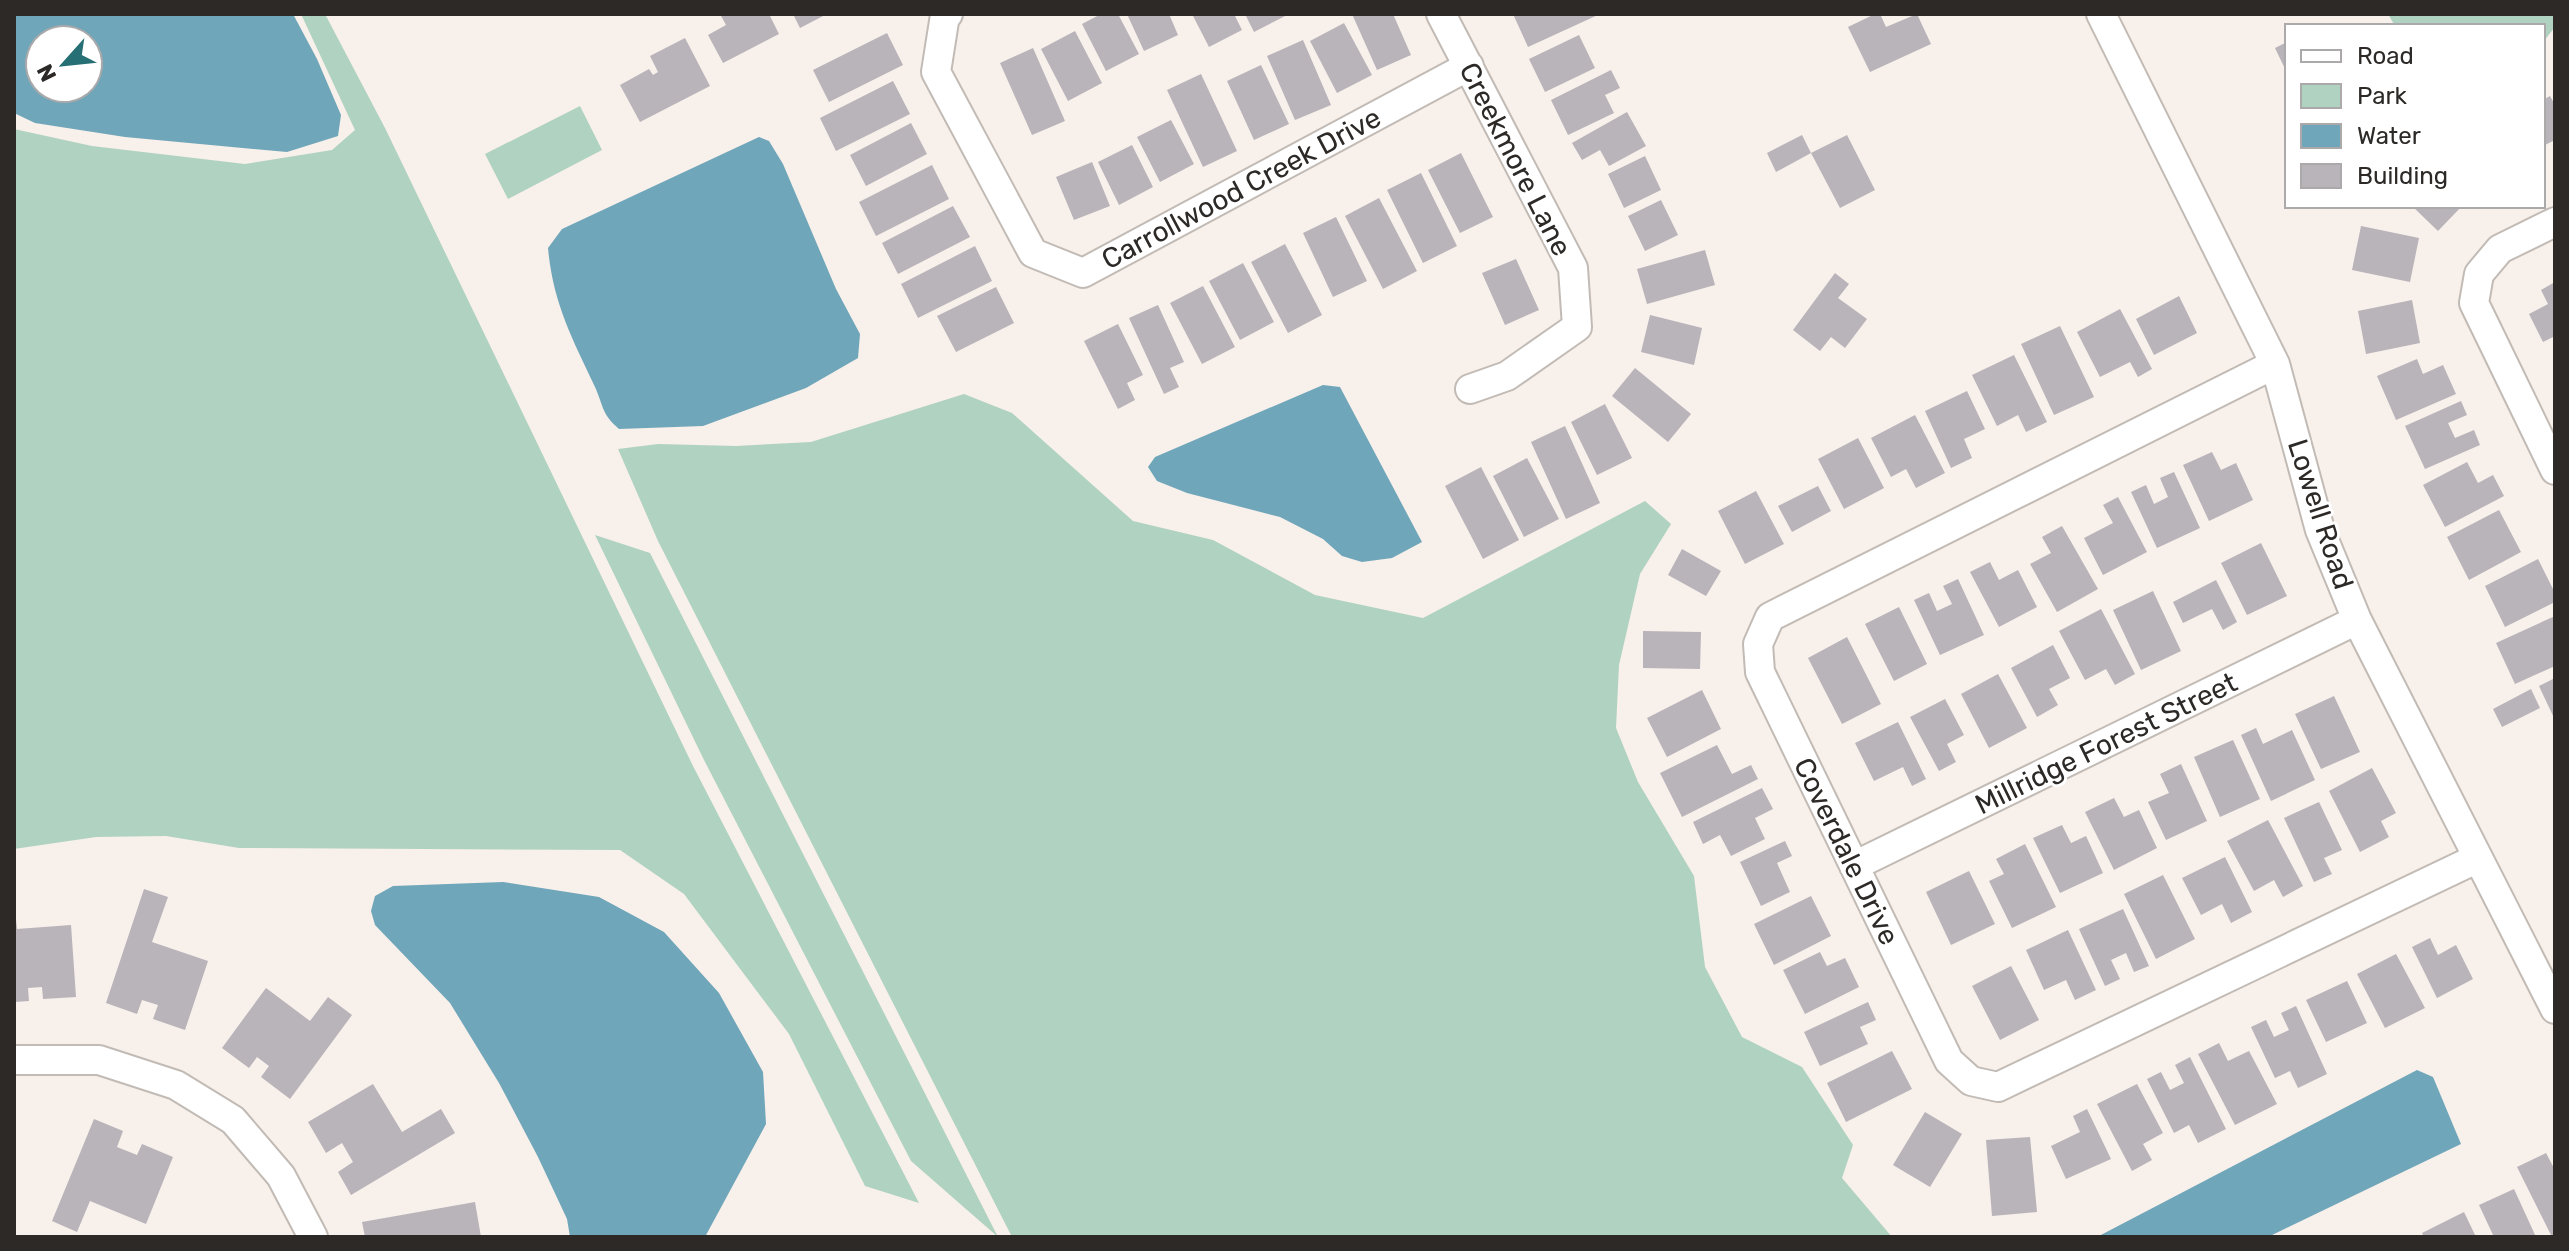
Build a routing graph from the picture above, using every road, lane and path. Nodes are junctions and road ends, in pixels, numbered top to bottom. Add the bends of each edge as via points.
1 (948, 14) edge
2 (1441, 14) edge
3 (2101, 14) edge
4 (1469, 66) junction
5 (2555, 222) edge
6 (2275, 364) junction
7 (1470, 389) dead end
8 (2555, 470) edge
9 (2357, 620) junction
10 (2478, 858) junction
11 (1854, 866) junction
12 (2553, 998) edge
13 (14, 1060) edge
14 (313, 1237) edge

1 - 4 street, Carrollwood Creek Drive via 936,72 1033,253 1083,273
2 - 4 street, Creekmore Lane
3 - 6 street, Lowell Road
4 - 7 street, Creekmore Lane via 1573,268 1577,327 1507,376
5 - 8 street via 2500,249 2479,274 2474,303
6 - 9 street, Lowell Road via 2320,530
6 - 11 street, Coverdale Drive via 1770,617 1758,644 1760,672
9 - 10 street, Lowell Road
9 - 11 street, Millridge Forest Street
10 - 11 street, Coverdale Drive via 1998,1087 1971,1081 1949,1061
10 - 12 street, Lowell Road
13 - 14 street via 99,1060 176,1085 233,1120 281,1176

